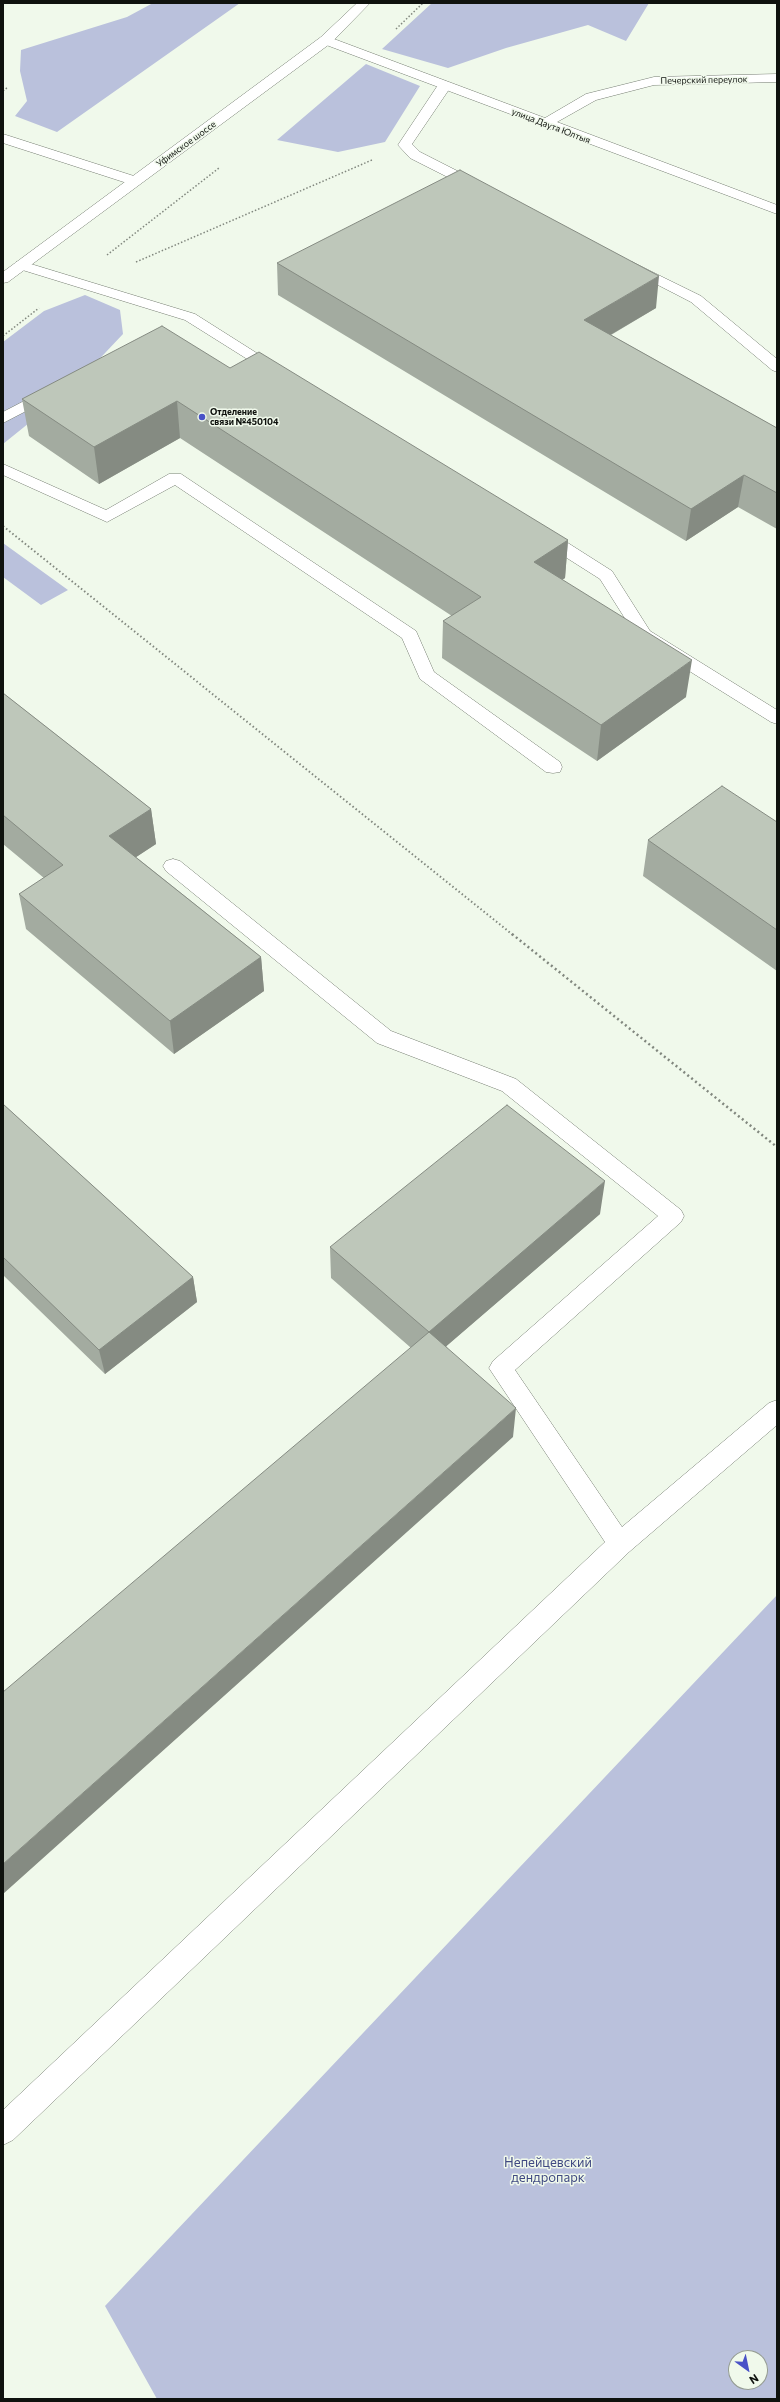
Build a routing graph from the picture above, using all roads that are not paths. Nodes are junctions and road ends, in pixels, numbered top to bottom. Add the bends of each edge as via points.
1 (364, 3) edge
2 (326, 40) junction
3 (777, 78) edge
4 (445, 85) junction
5 (545, 124) junction
6 (3, 138) edge
7 (135, 181) junction
8 (493, 194) edge
9 (777, 210) edge
10 (619, 259) edge
11 (21, 265) junction
12 (3, 279) edge
13 (190, 317) junction
14 (169, 328) edge
15 (777, 367) edge
16 (291, 380) edge
17 (65, 384) edge
18 (3, 418) edge
19 (3, 469) edge
20 (532, 529) edge
21 (777, 718) edge
22 (552, 767) dead end
23 (173, 866) dead end
24 (777, 1410) edge
25 (620, 1544) junction
26 (3, 2130) edge

1 - 2 street, Уфимское шоссе
2 - 4 street, улица Даута Юлтыя
2 - 7 street, Уфимское шоссе
3 - 5 street, Печерский переулок via 654,81 591,97
4 - 5 street, улица Даута Юлтыя
4 - 8 street via 405,145 415,155
5 - 9 street, улица Даута Юлтыя
6 - 7 street
7 - 11 street, Уфимское шоссе
10 - 15 street via 696,298
11 - 12 street, Уфимское шоссе
11 - 13 street
13 - 14 street
13 - 16 street
17 - 18 street
19 - 22 street via 107,517 175,478 410,635 426,675
20 - 21 street via 606,575 644,635
23 - 25 street via 384,1037 509,1085 673,1216 502,1368
24 - 25 street
25 - 26 street

